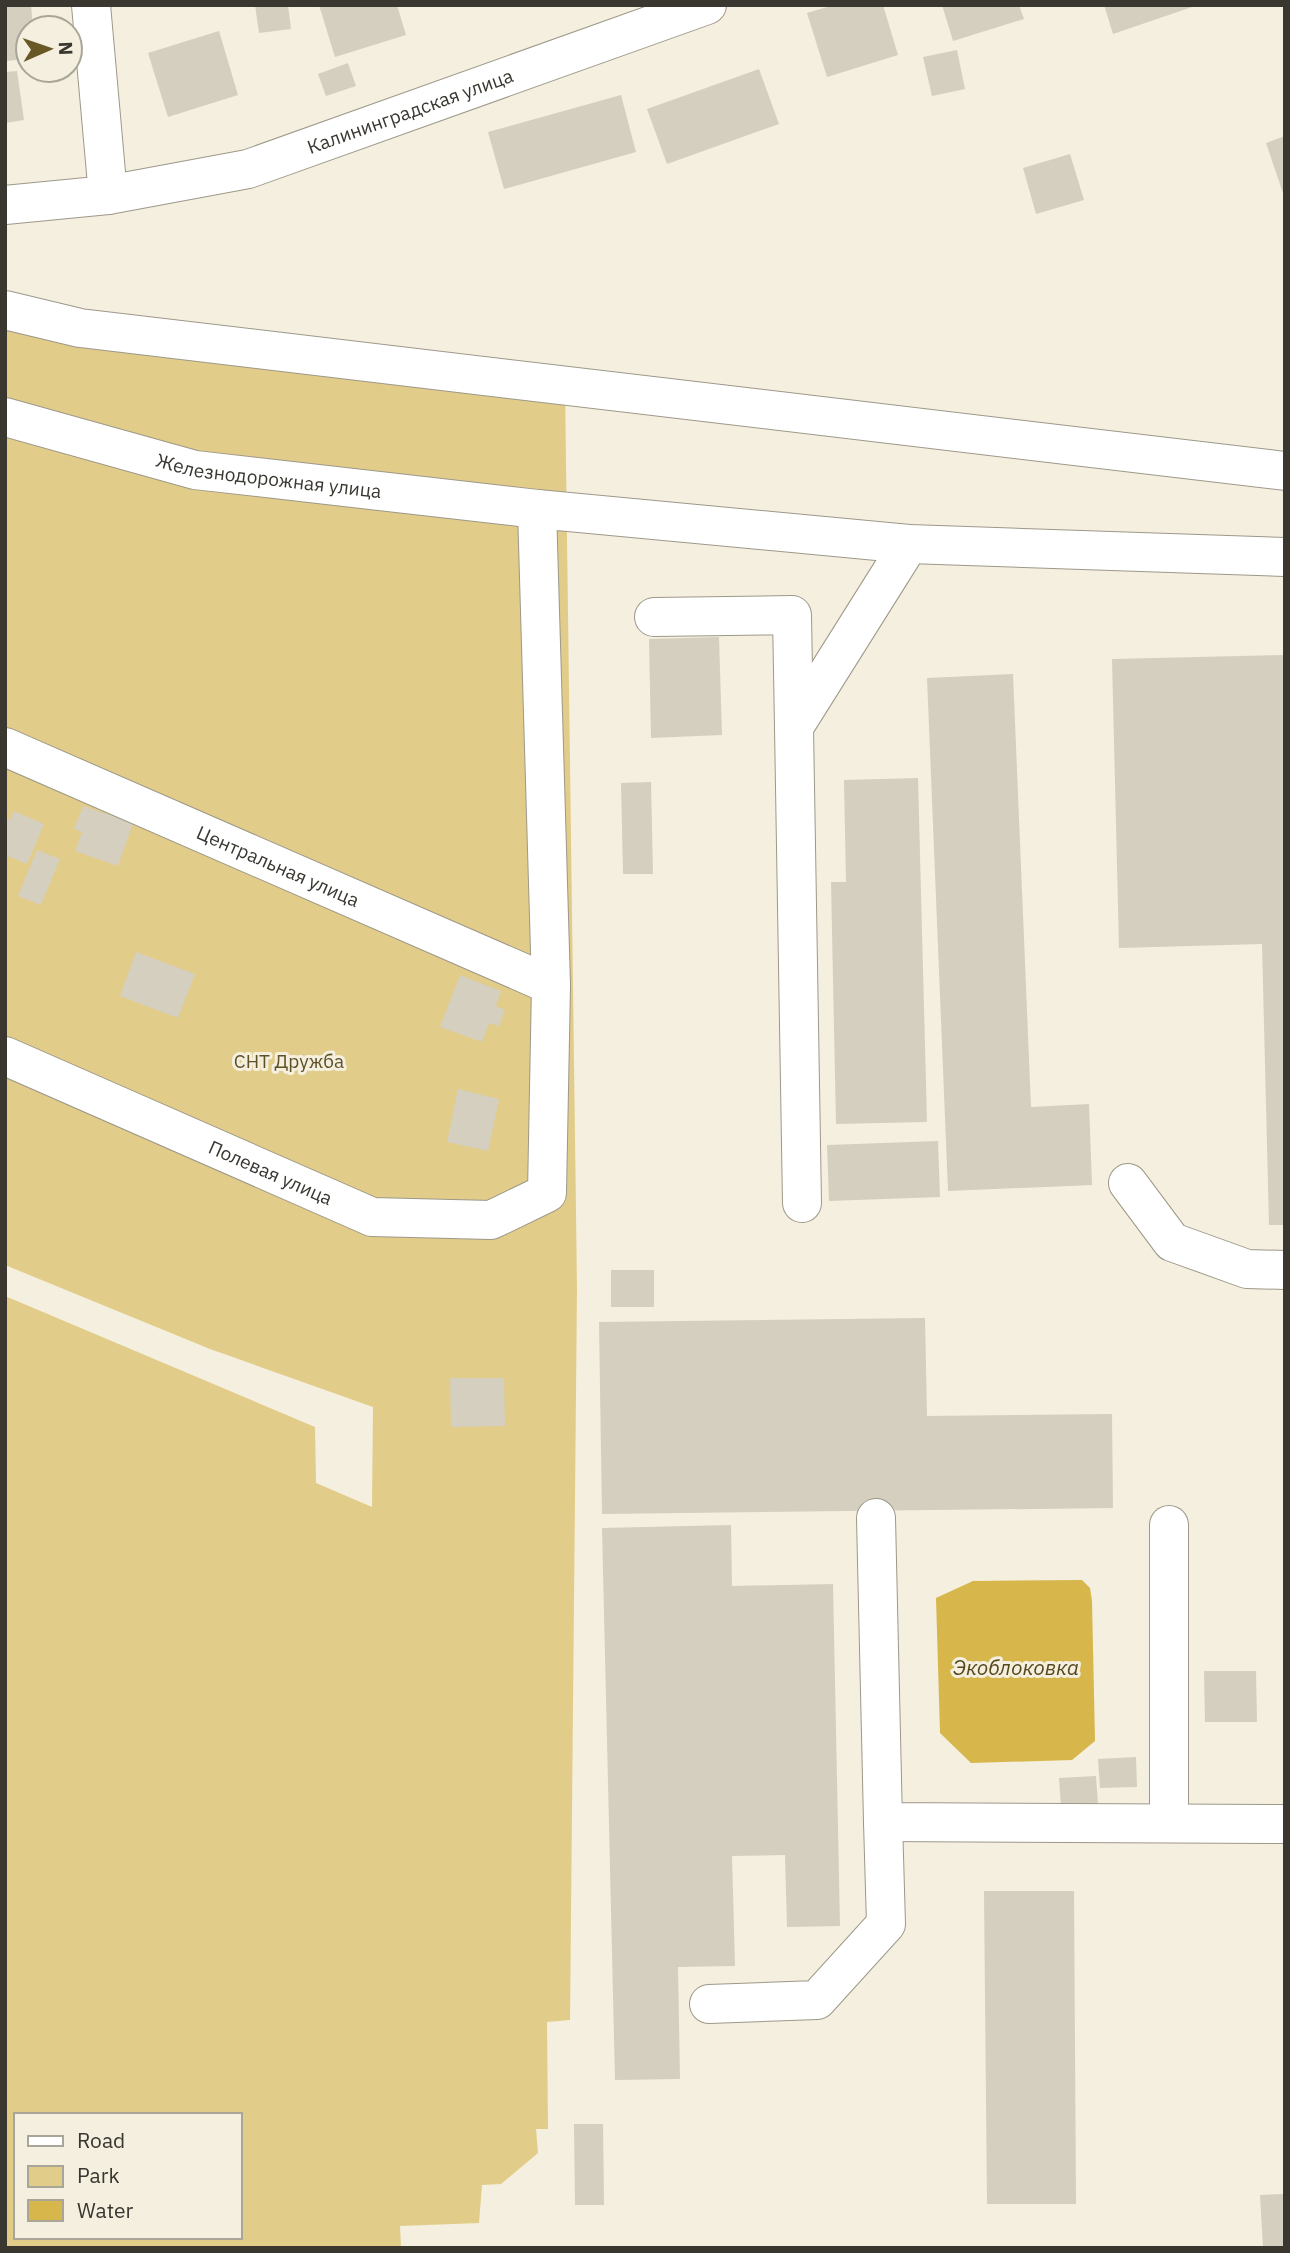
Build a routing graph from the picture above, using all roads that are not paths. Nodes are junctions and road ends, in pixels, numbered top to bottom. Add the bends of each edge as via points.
1 (91, 5) edge
2 (707, 5) edge
3 (108, 195) junction
4 (5, 205) edge
5 (5, 310) edge
6 (5, 417) edge
7 (1285, 471) edge
8 (537, 509) junction
9 (909, 544) junction
10 (1285, 557) edge
11 (654, 617) dead end
12 (794, 727) junction
13 (5, 747) edge
14 (551, 985) junction
15 (5, 1056) edge
16 (1128, 1183) dead end
17 (802, 1203) dead end
18 (1285, 1270) edge
19 (876, 1518) dead end
20 (1169, 1525) dead end
21 (883, 1822) junction
22 (1169, 1823) junction
23 (1285, 1824) edge
24 (709, 2004) dead end

1 - 3 street
2 - 3 street, Калининградская улица via 248,169
3 - 4 street, Калининградская улица
5 - 7 street via 80,328
6 - 8 street, Железнодорожная улица via 195,470
8 - 9 street, Железнодорожная улица
8 - 14 street
9 - 10 street, Железнодорожная улица
9 - 12 street
11 - 12 street via 792,615
12 - 17 street
13 - 14 street, Центральная улица
14 - 15 street, Полевая улица via 547,1193 491,1220 372,1217
16 - 18 street via 1172,1242 1247,1269
19 - 21 street
20 - 22 street
21 - 22 street
21 - 24 street via 886,1924 817,2000
22 - 23 street

